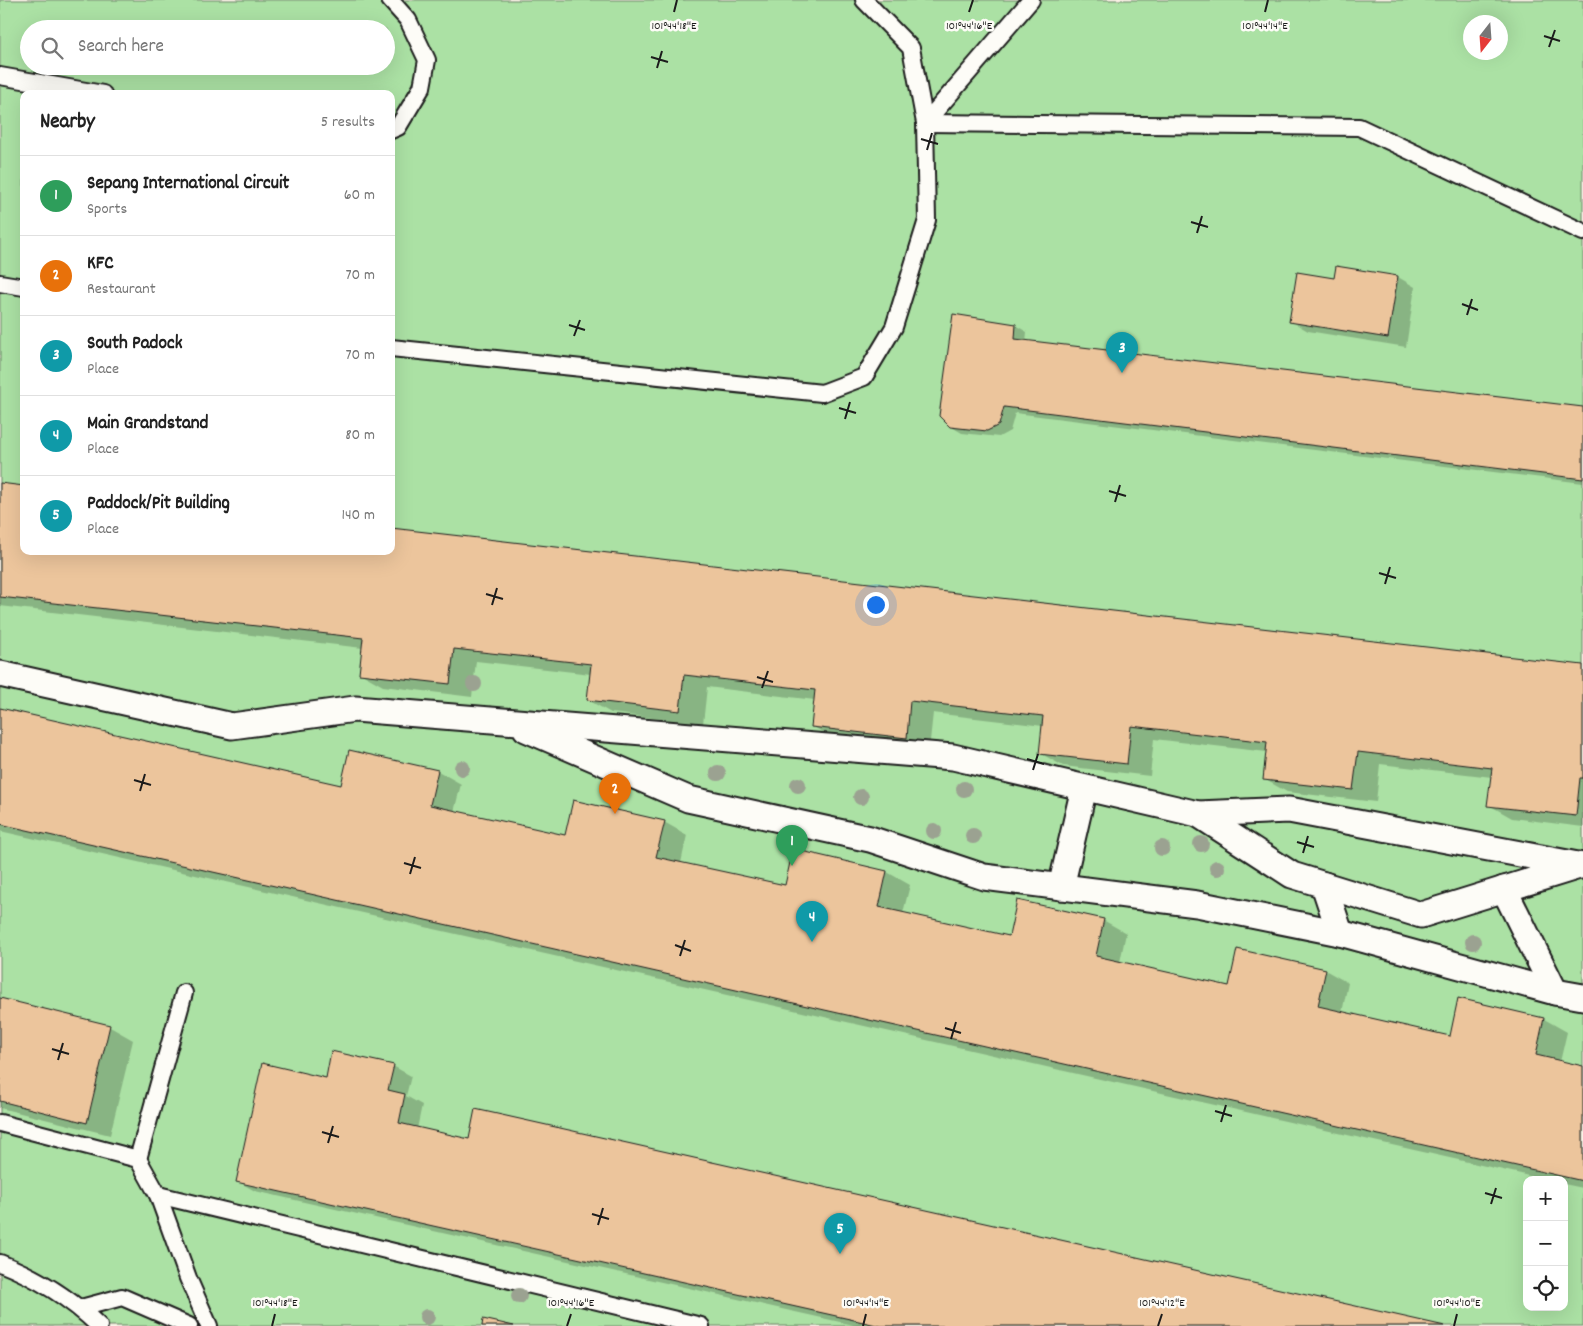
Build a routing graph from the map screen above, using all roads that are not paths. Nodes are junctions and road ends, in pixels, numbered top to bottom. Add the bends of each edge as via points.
1 (390, 0) edge
2 (864, 0) edge
3 (1031, 0) edge
4 (0, 76) edge
5 (80, 90) edge
6 (925, 124) junction
7 (395, 128) edge
8 (1583, 232) edge
9 (0, 282) edge
10 (20, 286) edge
11 (395, 348) edge
12 (0, 674) edge
13 (508, 721) junction
14 (1084, 788) junction
15 (1198, 814) junction
16 (1582, 866) edge
17 (1324, 885) junction
18 (1061, 887) junction
19 (1504, 889) junction
20 (1340, 933) junction
21 (1555, 992) junction
22 (184, 994) dead end
23 (1583, 997) edge
24 (0, 1123) edge
25 (138, 1159) junction
26 (158, 1195) junction
27 (0, 1263) edge
28 (80, 1308) junction
29 (99, 1326) edge
30 (189, 1326) edge
31 (209, 1326) edge
32 (701, 1326) edge

1 - 7 lane via 408,20 427,60 422,87
2 - 6 lane via 910,48
3 - 6 lane
4 - 5 lane
6 - 8 lane via 1359,127
6 - 11 lane via 926,220 894,327 864,377 822,393
9 - 10 lane
12 - 13 street via 232,726 355,709
13 - 14 street via 953,757
13 - 18 street via 688,798 870,839 984,877
14 - 15 street
14 - 18 street
15 - 16 street via 1289,810
15 - 17 street via 1292,875
16 - 19 street
17 - 19 street via 1421,915
17 - 20 street
18 - 20 street via 1197,904
19 - 21 street
20 - 21 street
21 - 23 street
22 - 25 lane
24 - 25 lane
25 - 26 lane
26 - 31 lane
26 - 32 lane
27 - 28 lane via 21,1271
28 - 29 lane
28 - 30 lane via 122,1297

